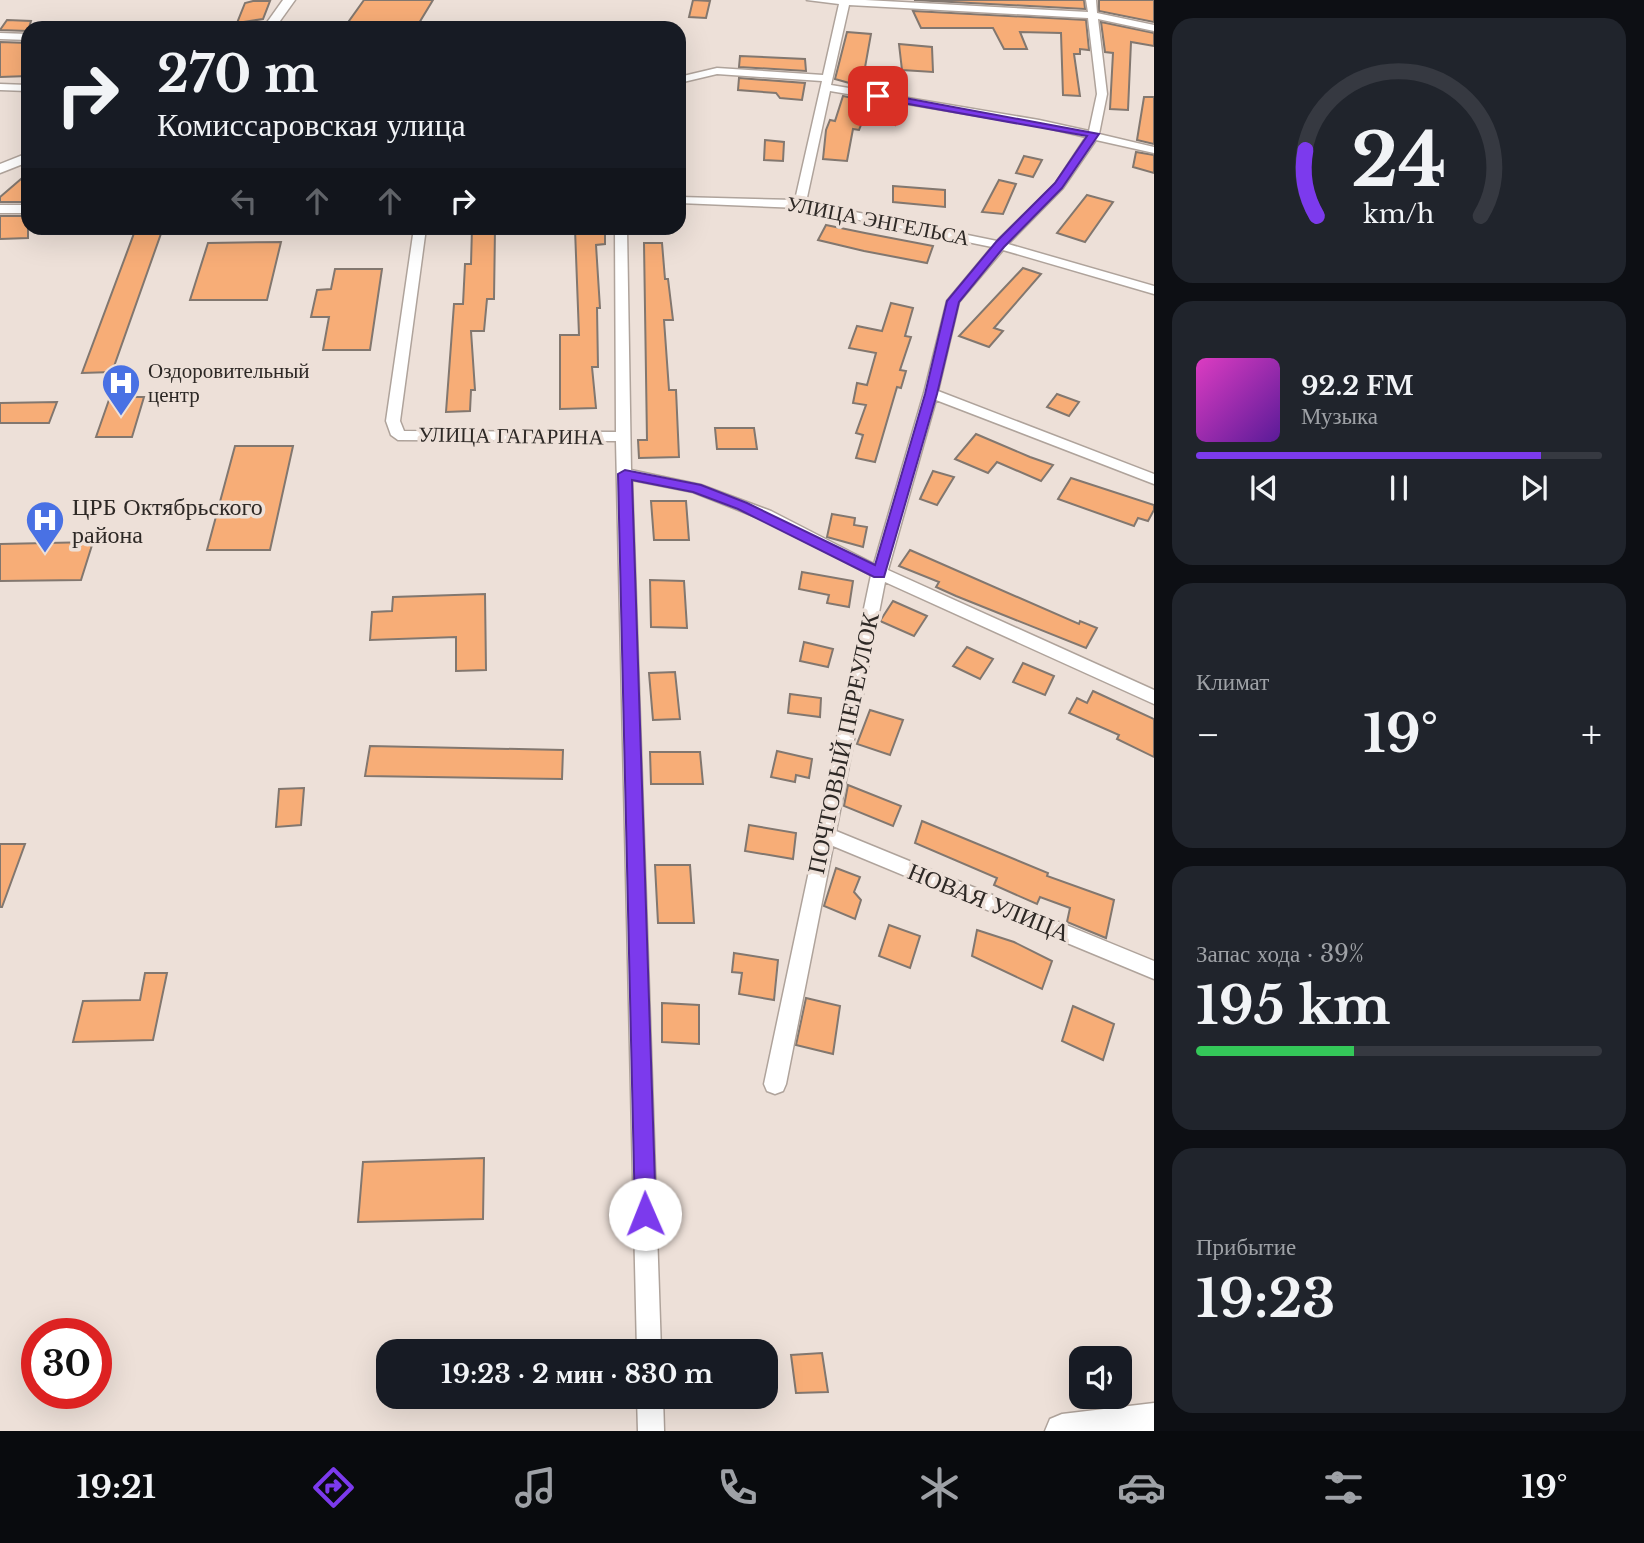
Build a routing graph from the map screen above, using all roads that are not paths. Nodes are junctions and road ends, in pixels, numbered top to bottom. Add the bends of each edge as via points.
1 (289, 0) edge
2 (812, 0) edge
3 (845, 1) edge
4 (1092, 7) edge
5 (274, 21) edge
6 (1154, 28) edge
7 (0, 36) edge
8 (21, 37) edge
9 (686, 78) edge
10 (826, 83) junction
11 (0, 87) edge
12 (21, 88) edge
13 (1094, 134) junction
14 (1154, 150) edge
15 (21, 160) edge
16 (0, 169) edge
17 (686, 200) edge
18 (800, 204) junction
19 (0, 209) edge
20 (21, 209) edge
21 (419, 235) edge
22 (621, 235) edge
23 (1000, 245) junction
24 (1154, 290) edge
25 (931, 394) junction
26 (623, 437) junction
27 (625, 474) junction
28 (1154, 479) edge
29 (879, 573) junction
30 (1154, 697) edge
31 (823, 834) junction
32 (1154, 970) edge
33 (775, 1084) dead end
34 (649, 1339) edge
35 (650, 1409) edge
36 (1154, 1420) edge
37 (651, 1431) edge
38 (1062, 1431) edge

1 - 5 street
2 - 3 street
3 - 4 street
3 - 10 street
4 - 6 street
4 - 13 street, ПОЧТОВЫЙ ПЕРЕУЛОК via 1102,94
7 - 8 street
9 - 10 street via 717,71
10 - 13 street
10 - 18 street
11 - 12 street
13 - 14 street
13 - 23 street, ПОЧТОВЫЙ ПЕРЕУЛОК via 1059,186
15 - 16 street
17 - 18 street, УЛИЦА ЭНГЕЛЬСА
18 - 23 street, УЛИЦА ЭНГЕЛЬСА
19 - 20 street
21 - 26 street, УЛИЦА ГАГАРИНА via 393,421 398,435
22 - 26 street
23 - 24 street, УЛИЦА ЭНГЕЛЬСА
23 - 25 street, ПОЧТОВЫЙ ПЕРЕУЛОК via 953,301
25 - 28 street
25 - 29 street, ПОЧТОВЫЙ ПЕРЕУЛОК
26 - 27 street
27 - 29 street via 696,488 743,506
27 - 34 street
29 - 30 street
29 - 31 street, ПОЧТОВЫЙ ПЕРЕУЛОК
31 - 32 street, НОВАЯ УЛИЦА
31 - 33 street, ПОЧТОВЫЙ ПЕРЕУЛОК
35 - 37 street
36 - 38 street

